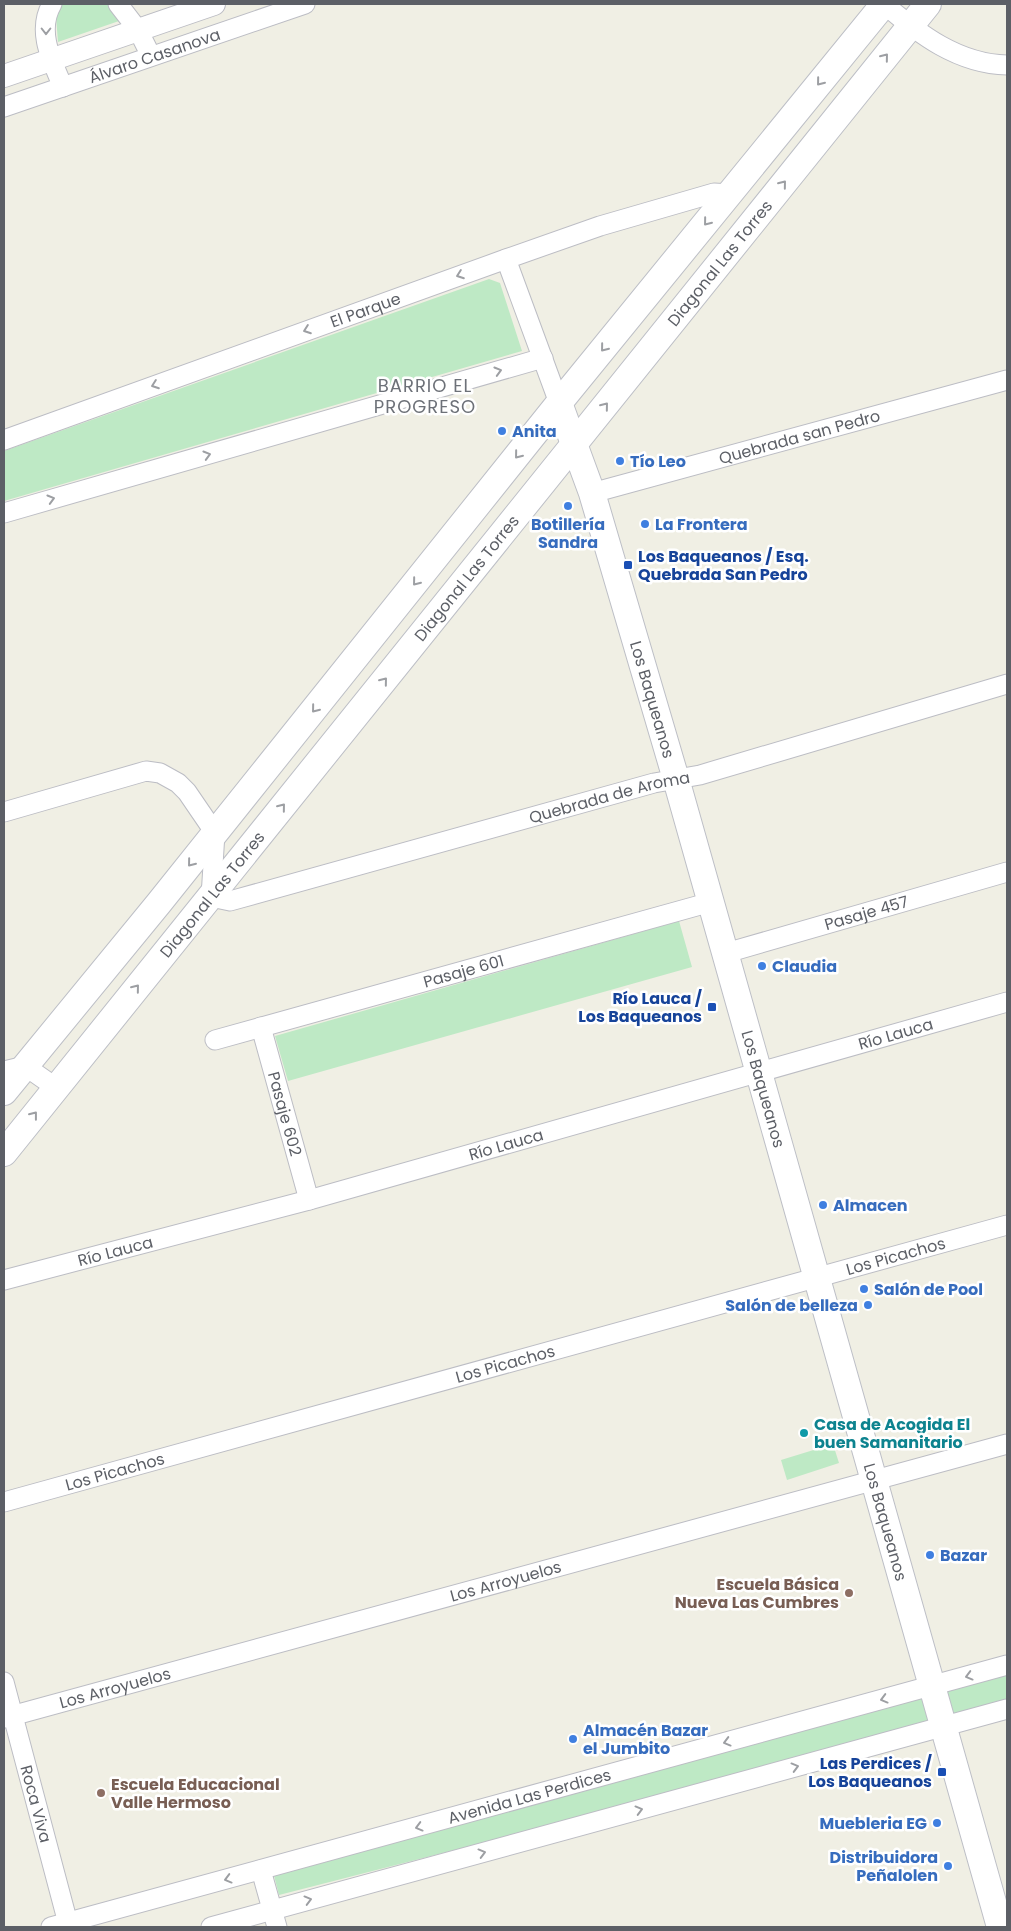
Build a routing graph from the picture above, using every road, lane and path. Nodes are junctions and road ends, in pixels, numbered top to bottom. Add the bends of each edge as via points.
1 (52, 4) edge
2 (118, 4) edge
3 (214, 4) edge
4 (305, 4) edge
5 (884, 4) edge
6 (928, 4) edge
7 (910, 26) junction
8 (138, 30) junction
9 (152, 56) junction
10 (52, 59) junction
11 (1007, 65) edge
12 (4, 76) edge
13 (63, 87) junction
14 (4, 107) edge
15 (730, 194) junction
16 (506, 259) junction
17 (543, 358) junction
18 (1007, 380) edge
19 (559, 403) junction
20 (4, 440) edge
21 (574, 444) junction
22 (592, 493) junction
23 (4, 512) edge
24 (1007, 684) edge
25 (676, 779) junction
26 (4, 812) edge
27 (215, 833) junction
28 (1007, 872) edge
29 (211, 897) junction
30 (711, 902) junction
31 (726, 953) junction
32 (1007, 1002) edge
33 (261, 1027) junction
34 (215, 1040) dead end
35 (14, 1068) edge
36 (759, 1073) junction
37 (55, 1087) junction
38 (4, 1092) edge
39 (4, 1153) edge
40 (309, 1200) junction
41 (1007, 1225) edge
42 (816, 1278) junction
43 (4, 1280) edge
44 (1007, 1444) edge
45 (874, 1481) junction
46 (4, 1502) edge
47 (1007, 1665) edge
48 (4, 1682) edge
49 (931, 1686) junction
50 (1007, 1709) edge
51 (8, 1717) edge
52 (943, 1727) junction
53 (261, 1870) junction
54 (274, 1919) edge
55 (63, 1926) edge
56 (211, 1927) edge
57 (1000, 1927) edge

1 -> 10 street via 46,33
2 - 8 street
3 - 8 street, Álvaro Casanova
4 - 9 street, Álvaro Casanova
5 - 7 street
5 -> 15 main road
6 - 7 main road, Diagonal Las Torres
7 - 11 street via 943,48 972,59
21 -> 7 main road, Diagonal Las Torres
8 - 9 street
8 - 10 street, Álvaro Casanova
9 - 13 street, Álvaro Casanova
10 - 12 street, Álvaro Casanova
10 - 13 street
13 - 14 street, Álvaro Casanova
15 - 16 street, El Parque via 714,193 600,226
15 -> 19 main road
16 - 17 street, Los Baqueanos
16 -> 20 street, El Parque
17 - 19 street, Los Baqueanos
23 -> 17 street
18 - 22 street, Quebrada san Pedro
19 - 21 main road, Los Baqueanos
19 -> 27 main road
21 - 22 main road, Los Baqueanos
29 -> 21 main road, Diagonal Las Torres
22 - 25 main road, Los Baqueanos
24 - 25 street, Quebrada de Aroma
25 - 29 street, Quebrada de Aroma via 238,900 223,901
25 - 30 main road, Los Baqueanos
26 - 27 street via 146,771 160,773 178,783
27 - 29 street
27 -> 35 main road
28 - 31 street, Pasaje 457
37 -> 29 main road, Diagonal Las Torres
30 - 31 main road, Los Baqueanos
30 - 33 street, Pasaje 601
31 - 36 main road, Los Baqueanos
32 - 36 street, Río Lauca
33 - 34 street, Pasaje 601
33 - 40 street, Pasaje 602
35 - 37 street
35 - 38 main road
36 - 40 street, Río Lauca
36 - 42 main road, Los Baqueanos
39 -> 37 main road, Diagonal Las Torres
40 - 43 street, Río Lauca
41 - 42 street, Los Picachos
42 - 45 main road, Los Baqueanos
42 - 46 street, Los Picachos
44 - 45 street, Los Arroyuelos
45 - 49 main road, Los Baqueanos
45 - 51 street, Los Arroyuelos
47 -> 49 street, Avenida Las Perdices
48 - 51 street, Roca Viva
49 - 52 main road, Los Baqueanos
49 -> 53 street, Avenida Las Perdices
50 - 52 street
51 - 55 street, Roca Viva
54 -> 52 street
52 - 57 main road, Los Baqueanos
53 - 54 street
53 -> 55 street, Avenida Las Perdices
54 - 56 street

